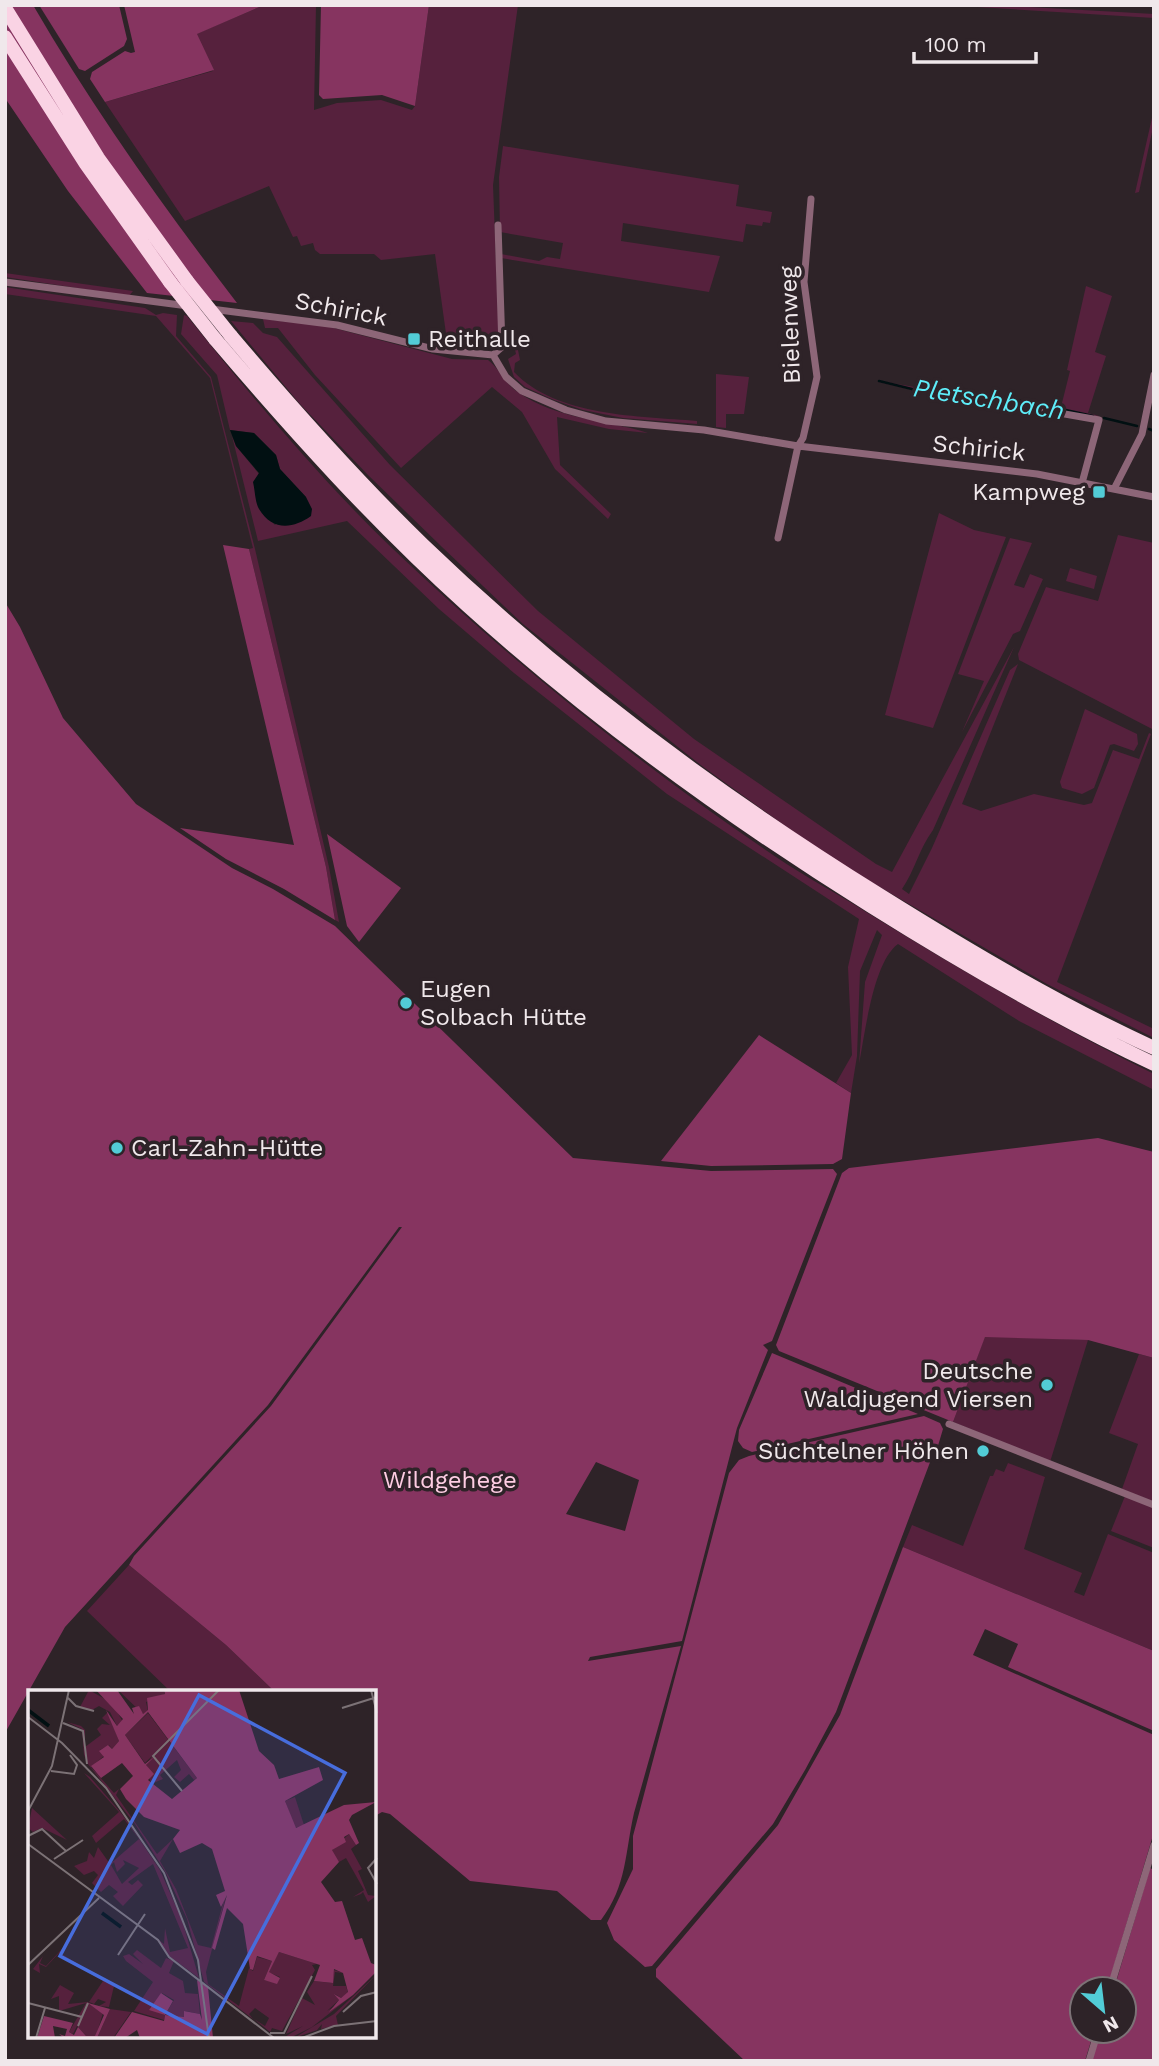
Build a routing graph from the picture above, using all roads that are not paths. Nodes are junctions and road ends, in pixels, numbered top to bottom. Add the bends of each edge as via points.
1 (5, 8) edge
2 (5, 37) edge
3 (811, 199) dead end
4 (498, 225) dead end
5 (5, 282) edge
6 (493, 355) junction
7 (1154, 375) edge
8 (1042, 410) dead end
9 (798, 446) junction
10 (1083, 483) junction
11 (1114, 489) junction
12 (1154, 497) edge
13 (778, 538) dead end
14 (1154, 1048) edge
15 (1154, 1063) edge
16 (948, 1424) dead end
17 (1154, 1505) edge
18 (1154, 1844) edge
19 (1114, 1975) edge

1 - 14 highway, bridge via 98,158 231,336 307,424 422,544 533,645 643,733 797,844 1004,970
2 - 15 highway, bridge via 86,164 215,339 294,432 412,554 524,655 634,744 790,855 920,937
3 - 9 street, Bielenweg via 804,282 817,377
4 - 6 street via 502,347
5 - 6 street, Schirick via 305,320 433,349
6 - 9 street, Schirick via 506,377 522,391 586,417
7 - 11 street via 1142,434
8 - 10 street via 1099,420
9 - 10 street, Schirick
9 - 13 street
10 - 11 street, Schirick
11 - 12 street, Schirick
16 - 17 street
18 - 19 street

